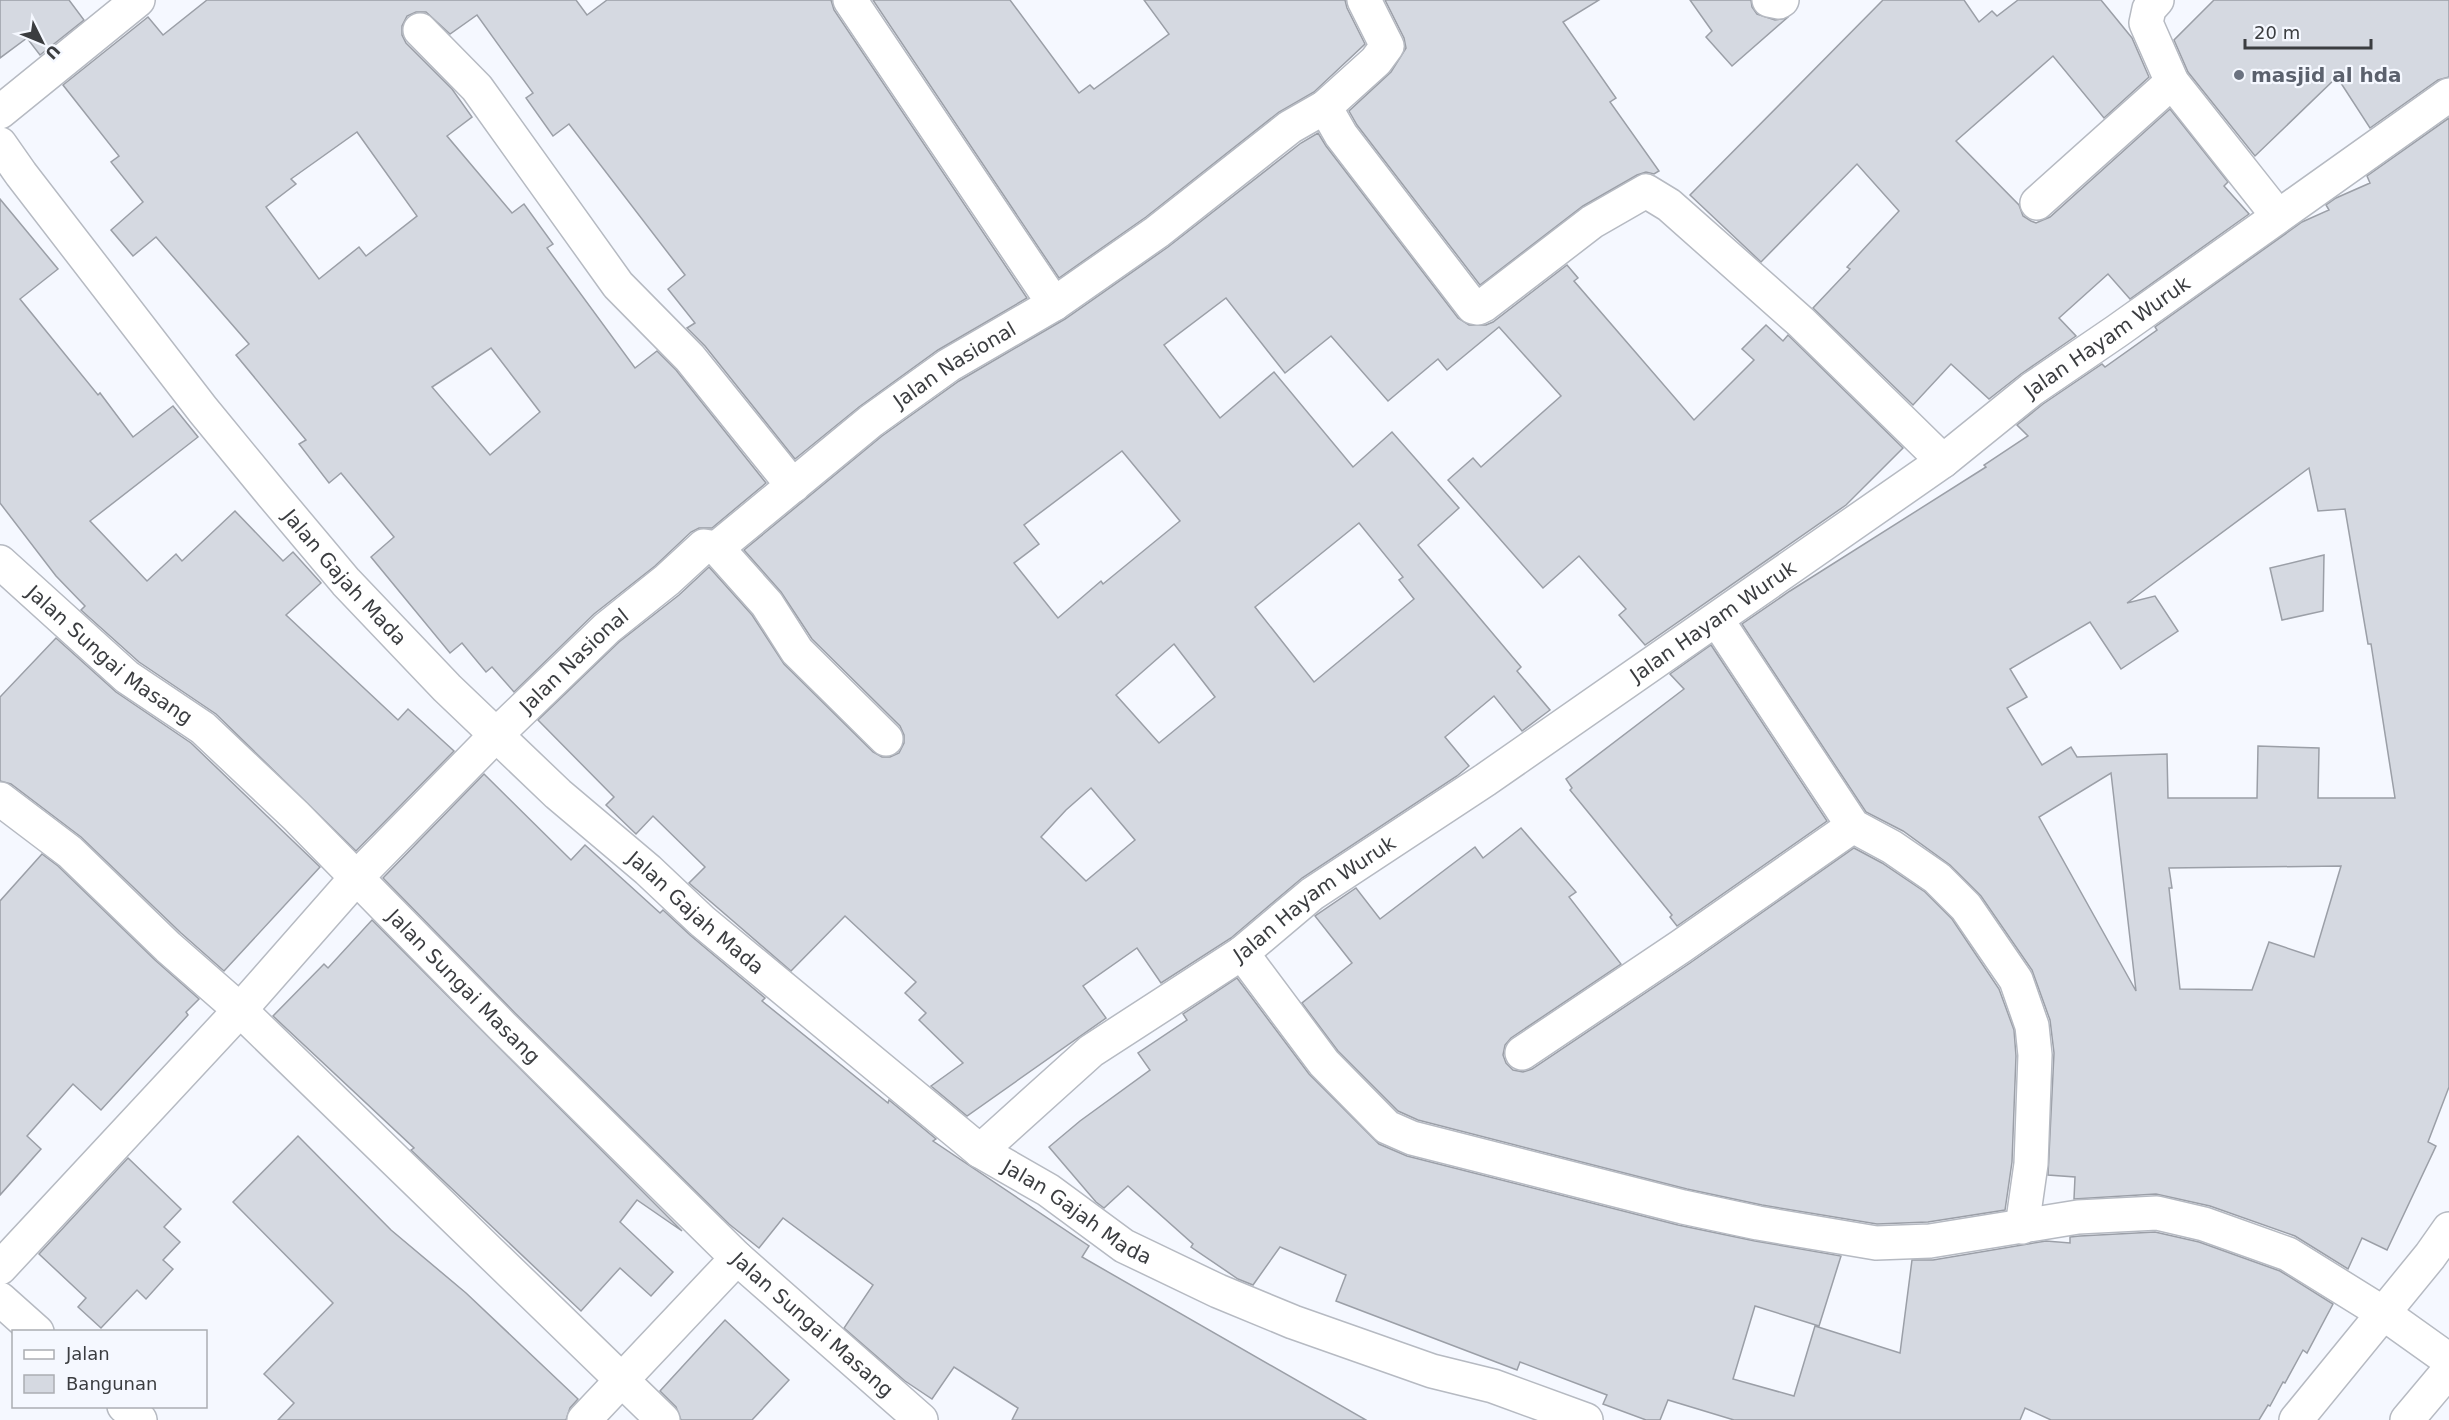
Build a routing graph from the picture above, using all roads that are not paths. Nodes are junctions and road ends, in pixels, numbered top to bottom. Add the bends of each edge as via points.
1 (138, 0) edge
2 (850, 0) edge
3 (1364, 0) edge
4 (1769, 0) edge
5 (1782, 0) edge
6 (2157, 0) edge
7 (420, 30) dead end
8 (2172, 82) junction
9 (2449, 95) edge
10 (1325, 107) junction
11 (0, 112) edge
12 (0, 144) edge
13 (2037, 203) dead end
14 (2278, 216) junction
15 (1054, 304) junction
16 (1943, 461) junction
17 (793, 486) junction
18 (717, 548) junction
19 (0, 562) edge
20 (1717, 620) junction
21 (497, 734) junction
22 (886, 739) dead end
23 (0, 799) edge
24 (1852, 826) junction
25 (356, 878) junction
26 (1242, 953) junction
27 (240, 1010) junction
28 (1522, 1053) dead end
29 (980, 1151) junction
30 (2022, 1227) junction
31 (2449, 1229) edge
32 (737, 1258) junction
33 (0, 1268) edge
34 (0, 1299) edge
35 (2383, 1313) junction
36 (35, 1330) edge
37 (2449, 1360) edge
38 (2449, 1370) edge
39 (622, 1379) junction
40 (125, 1408) edge
41 (140, 1420) edge
42 (584, 1420) edge
43 (663, 1420) edge
44 (921, 1420) edge
45 (1586, 1420) edge
46 (2296, 1420) edge
47 (2407, 1420) edge

1 - 11 main road
2 - 15 main road
3 - 10 main road, Jalan Nasional via 1387,46
4 - 5 main road
6 - 8 main road via 2149,9 2146,23
7 - 17 main road via 477,88 618,285 690,358
8 - 13 main road
8 - 14 main road
9 - 14 main road, Jalan Hayam Wuruk
10 - 15 main road, Jalan Nasional via 1290,127 1157,232
10 - 16 main road via 1341,135 1473,307 1484,305 1592,222 1646,191 1669,205 1801,322
12 - 21 main road, Jalan Gajah Mada via 203,410 346,582 447,688
14 - 16 main road, Jalan Hayam Wuruk via 2032,389
15 - 17 main road, Jalan Nasional via 949,365 871,421
16 - 20 main road, Jalan Hayam Wuruk
17 - 18 main road, Jalan Nasional
18 - 21 main road, Jalan Nasional via 704,546 607,628
18 - 22 main road via 761,596 797,651
19 - 25 main road, Jalan Sungai Masang via 127,677 203,728
20 - 24 main road
20 - 26 main road, Jalan Hayam Wuruk via 1312,894
21 - 25 main road, Jalan Nasional
21 - 29 main road, Jalan Gajah Mada via 558,794 702,921
23 - 27 main road via 70,852
24 - 28 main road via 1680,948
24 - 30 main road via 1937,878 1966,907 2016,980 2032,1026 2035,1055 2031,1164
25 - 27 main road, Jalan Nasional
25 - 32 main road, Jalan Sungai Masang
26 - 29 main road, Jalan Hayam Wuruk via 1091,1051
26 - 30 main road via 1324,1063 1387,1127 1412,1138 1683,1207 1876,1244 1930,1241
27 - 33 main road, Jalan Nasional
27 - 39 main road
29 - 45 main road, Jalan Gajah Mada via 1048,1190 1124,1246 1218,1291 1432,1371 1493,1386
30 - 35 main road via 2078,1217 2157,1213 2204,1224 2288,1254
31 - 35 main road
32 - 39 main road
32 - 44 main road, Jalan Sungai Masang
34 - 36 main road
35 - 37 main road
35 - 46 main road
38 - 47 main road
39 - 42 main road
39 - 43 main road
40 - 41 main road

